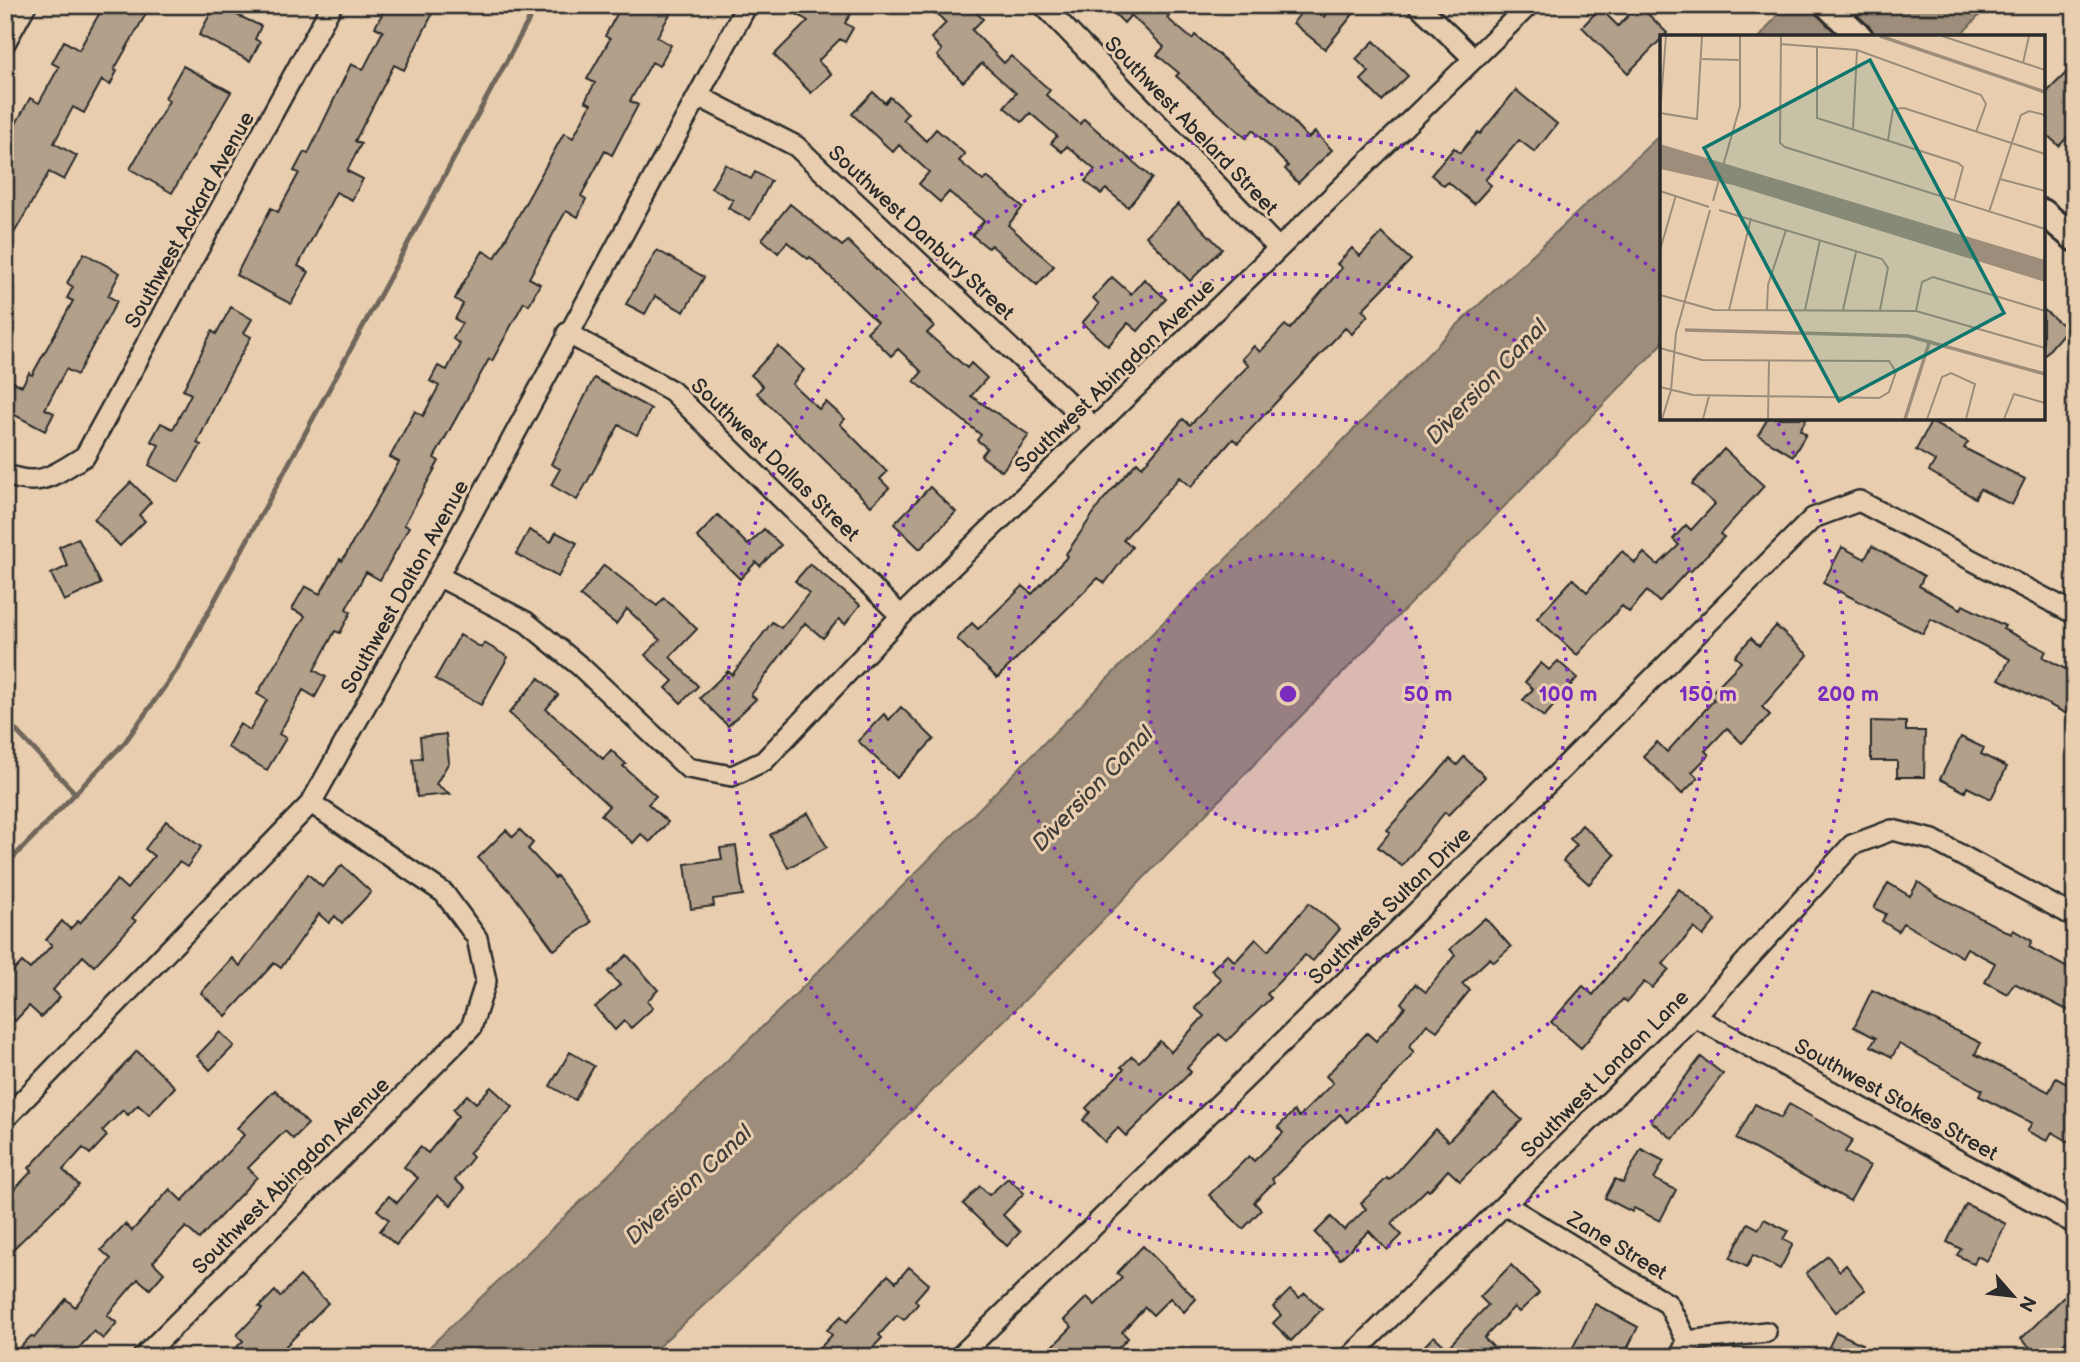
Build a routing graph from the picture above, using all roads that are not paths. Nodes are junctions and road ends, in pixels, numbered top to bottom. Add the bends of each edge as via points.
1 (26, 5) edge
2 (332, 5) edge
3 (747, 5) edge
4 (1043, 5) edge
5 (1418, 5) edge
6 (1529, 5) edge
7 (1827, 5) edge
8 (1858, 35) edge
9 (5, 43) edge
10 (1474, 59) junction
11 (698, 96) junction
12 (2045, 214) edge
13 (2075, 239) edge
14 (1278, 248) junction
15 (567, 333) junction
16 (1094, 428) junction
17 (5, 474) edge
18 (438, 576) junction
19 (2075, 614) edge
20 (901, 616) junction
21 (311, 803) junction
22 (2075, 917) edge
23 (1695, 1017) junction
24 (5, 1119) edge
25 (1506, 1205) junction
26 (2075, 1224) edge
27 (1766, 1332) dead end
28 (1684, 1349) edge
29 (144, 1357) edge
30 (959, 1357) edge
31 (1350, 1357) edge

1 - 9 street
2 - 17 street, Southwest Ackard Avenue via 85,456 43,481
3 - 11 street, Southwest Dalton Avenue
4 - 14 street, Southwest Abelard Street
5 - 10 street
6 - 10 street, Southwest Abingdon Avenue
7 - 8 street
10 - 14 street, Southwest Abingdon Avenue
11 - 15 street, Southwest Dalton Avenue
11 - 16 street, Southwest Danbury Street via 796,146
12 - 13 street
14 - 16 street, Southwest Abingdon Avenue
15 - 18 street, Southwest Dalton Avenue
15 - 20 street, Southwest Dallas Street via 672,391
16 - 20 street, Southwest Abingdon Avenue
18 - 20 street, Southwest Abingdon Avenue via 526,622 688,768 732,776 764,761
18 - 21 street, Southwest Dalton Avenue
19 - 30 street, Southwest Sultan Drive via 1859,501 1813,518 1505,826
21 - 24 street, Southwest Dalton Avenue
21 - 29 street, Southwest Abingdon Avenue via 444,893 477,938 486,981 471,1028
22 - 23 street, Southwest London Lane via 1933,840 1892,830 1852,845
23 - 25 street, Southwest London Lane
23 - 26 street, Southwest Stokes Street
25 - 28 street, Zane Street via 1668,1304
25 - 31 street, Southwest London Lane
27 - 28 street

